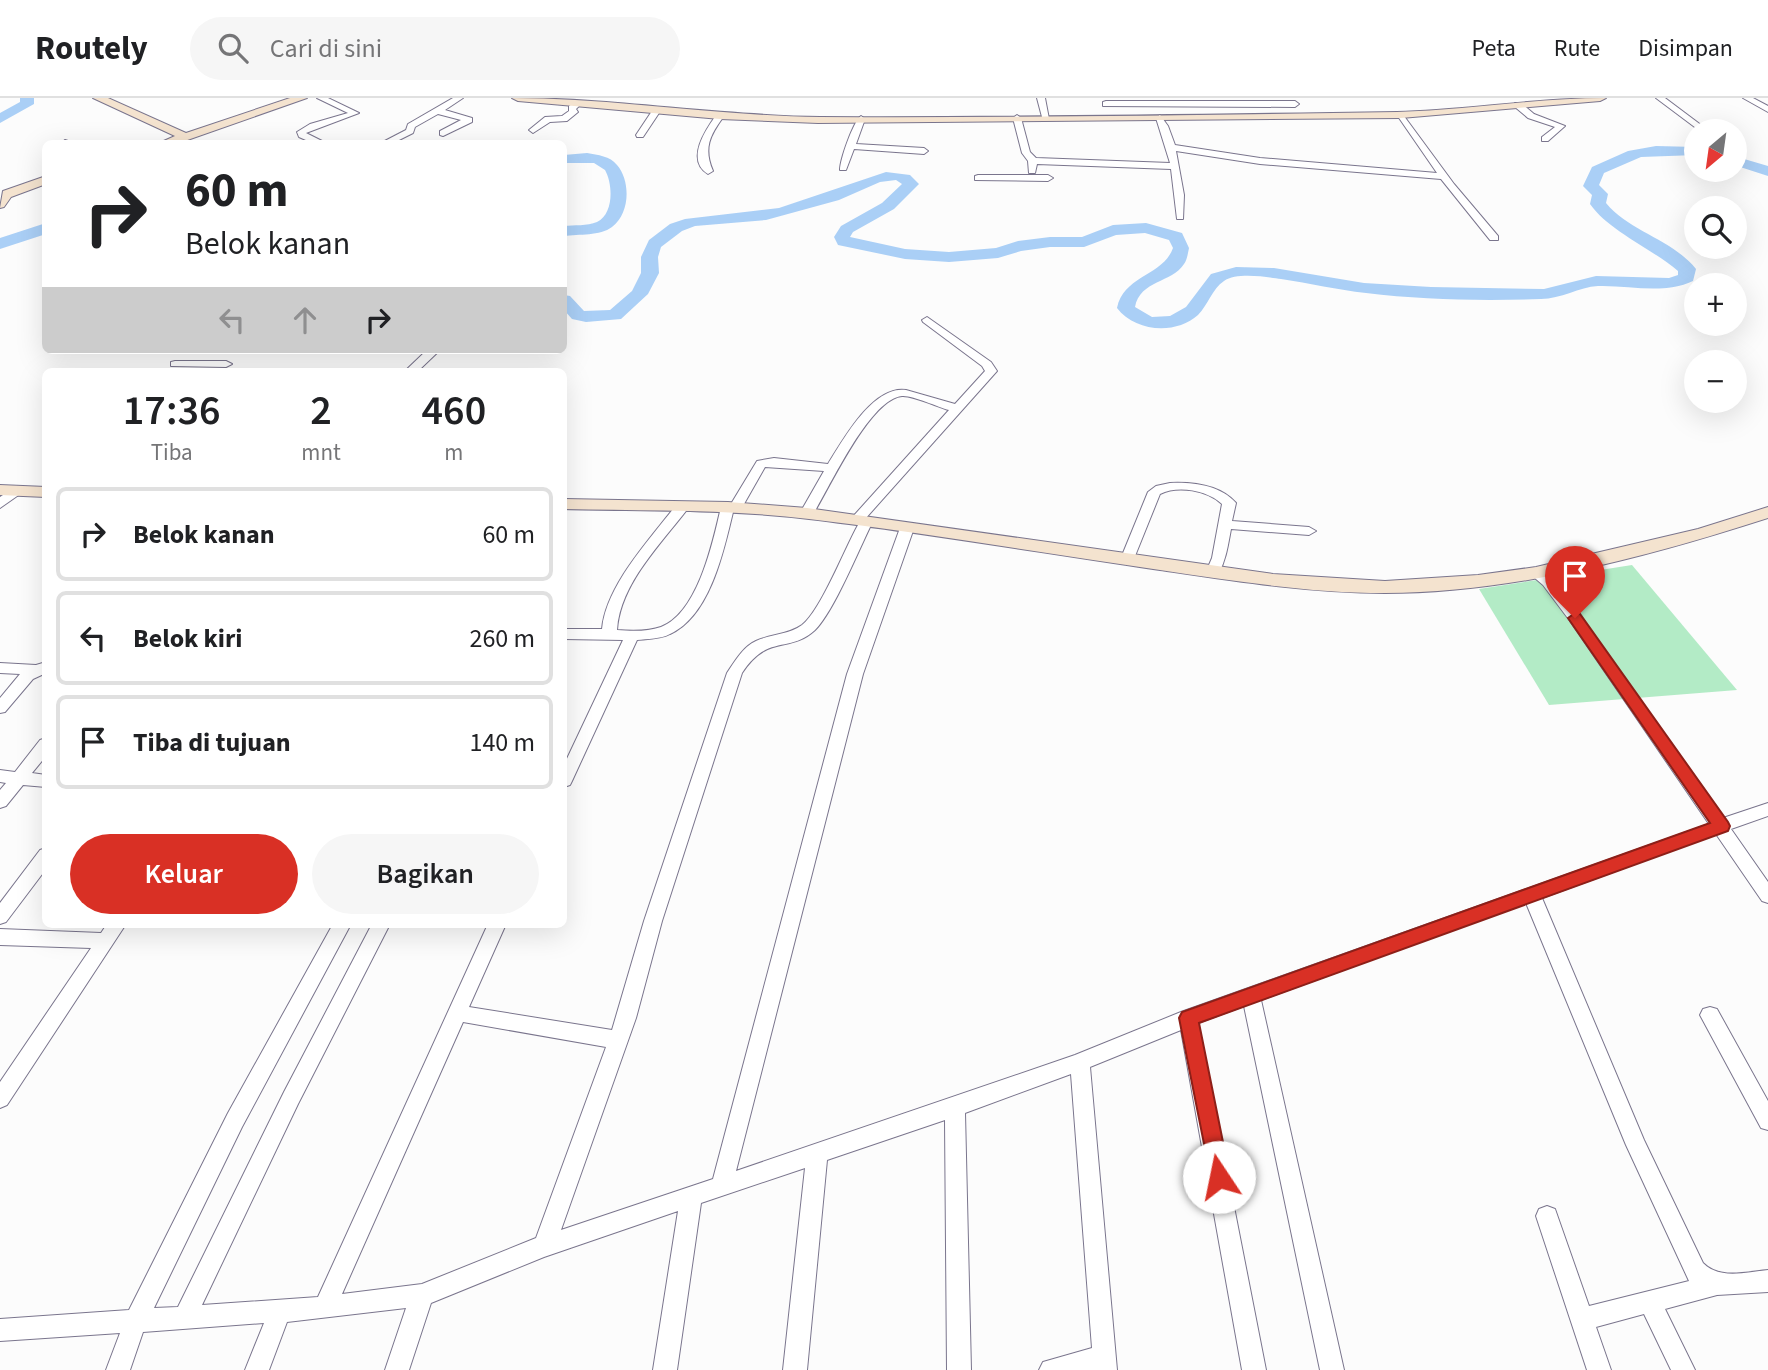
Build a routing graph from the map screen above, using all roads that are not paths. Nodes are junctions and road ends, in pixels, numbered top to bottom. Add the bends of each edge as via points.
1 (99, 98) edge
2 (302, 98) edge
3 (321, 98) edge
4 (459, 98) edge
5 (518, 98) edge
6 (1041, 98) edge
7 (1600, 98) edge
8 (1660, 98) edge
9 (1747, 98) edge
10 (1105, 101) edge
11 (1166, 101) edge
12 (1230, 101) edge
13 (1294, 101) edge
14 (577, 104) junction
15 (1518, 105) junction
16 (1768, 109) edge
17 (657, 110) junction
18 (439, 111) junction
19 (1401, 115) junction
20 (720, 116) junction
21 (1046, 117) junction
22 (1237, 117) junction
23 (1301, 117) junction
24 (1017, 118) junction
25 (1110, 118) junction
26 (1160, 118) junction
27 (1173, 118) junction
28 (861, 119) junction
29 (1689, 119) edge
30 (533, 130) dead end
31 (443, 133) dead end
32 (640, 135) dead end
33 (186, 136) junction
34 (1545, 139) dead end
35 (174, 140) edge
36 (314, 140) edge
37 (391, 140) edge
38 (850, 146) junction
39 (1170, 147) junction
40 (924, 151) dead end
41 (1032, 161) junction
42 (1173, 166) junction
43 (842, 168) dead end
44 (708, 171) dead end
45 (1444, 176) junction
46 (1032, 177) junction
47 (978, 178) dead end
48 (1048, 178) dead end
49 (42, 181) edge
50 (0, 204) edge
51 (1180, 217) dead end
52 (1494, 239) dead end
53 (927, 320) dead end
54 (185, 354) edge
55 (430, 354) edge
56 (226, 364) dead end
57 (171, 368) edge
58 (414, 368) edge
59 (958, 409) junction
60 (834, 467) junction
61 (7, 490) edge
62 (42, 492) edge
63 (0, 504) edge
64 (567, 504) edge
65 (681, 507) junction
66 (731, 508) junction
67 (1768, 512) edge
68 (807, 513) junction
69 (861, 522) junction
70 (1224, 524) junction
71 (906, 528) junction
72 (1309, 531) dead end
73 (1128, 558) junction
74 (1213, 572) junction
75 (1536, 573) junction
76 (567, 634) edge
77 (609, 634) junction
78 (632, 636) junction
79 (0, 668) edge
80 (40, 668) edge
81 (0, 708) edge
82 (42, 749) edge
83 (567, 775) edge
84 (0, 776) edge
85 (19, 778) junction
86 (42, 781) edge
87 (0, 802) edge
88 (1768, 809) edge
89 (1722, 826) junction
90 (42, 860) edge
91 (1531, 893) junction
92 (1768, 896) edge
93 (0, 917) edge
94 (114, 928) edge
95 (340, 928) edge
96 (379, 928) edge
97 (494, 928) edge
98 (75, 931) edge
99 (0, 937) edge
100 (106, 941) junction
101 (1251, 996) junction
102 (457, 1013) junction
103 (1710, 1015) dead end
104 (1188, 1018) junction
105 (618, 1040) junction
106 (1080, 1062) junction
107 (0, 1099) edge
108 (955, 1107) junction
109 (1768, 1121) edge
110 (817, 1153) junction
111 (722, 1184) junction
112 (691, 1197) junction
113 (1546, 1216) dead end
114 (544, 1246) junction
115 (1768, 1281) edge
116 (1715, 1285) junction
117 (422, 1295) junction
118 (1650, 1302) junction
119 (325, 1308) junction
120 (280, 1310) junction
121 (185, 1317) junction
122 (136, 1320) junction
123 (1581, 1320) junction
124 (0, 1330) edge
125 (1104, 1364) edge
126 (118, 1370) edge
127 (257, 1370) edge
128 (397, 1370) edge
129 (665, 1370) edge
130 (795, 1370) edge
131 (959, 1370) edge
132 (1051, 1370) edge
133 (1254, 1370) edge
134 (1332, 1370) edge
135 (1599, 1370) edge
136 (1683, 1370) edge

1 - 33 street
2 - 33 street
3 - 36 street via 355,113 301,132
4 - 18 street
5 - 14 street
6 - 21 street
7 - 15 street
8 - 29 street
9 - 16 street
10 - 11 street
10 - 25 street
11 - 12 street
11 - 27 street
12 - 13 street
12 - 22 street
13 - 23 street
14 - 17 street
14 - 30 street via 565,119 548,119
15 - 19 street
15 - 34 street via 1531,116 1561,126
17 - 20 street
17 - 32 street
18 - 31 street via 468,120
18 - 37 street
19 - 23 street
19 - 45 street
20 - 28 street
20 - 44 street via 701,149
21 - 24 street
21 - 25 street
22 - 23 street
22 - 27 street
24 - 28 street
24 - 41 street
25 - 26 street
26 - 27 street
26 - 39 street
28 - 38 street
33 - 35 street
38 - 40 street
38 - 43 street
39 - 42 street
39 - 45 street via 1260,161
41 - 42 street
41 - 46 street
42 - 51 street via 1182,203
45 - 52 street
46 - 47 street
46 - 48 street
49 - 50 street via 7,194
53 - 59 street via 991,368
54 - 57 street
55 - 58 street
56 - 57 street
59 - 60 street via 902,392 893,394 856,428
59 - 69 street
60 - 66 street via 761,464
60 - 68 street
61 - 62 street
61 - 63 street
64 - 65 street
65 - 66 street
65 - 77 street via 625,587 608,624
66 - 68 street
66 - 78 street via 715,564 682,619 665,631
67 - 75 street via 1703,533
68 - 69 street
69 - 71 street
69 - 105 street via 814,621 793,635 752,649 735,673
70 - 72 street
70 - 73 street via 1226,498 1171,484 1154,492
70 - 74 street
71 - 73 street
71 - 111 street via 855,674
73 - 74 street
74 - 75 street via 1385,587
75 - 89 street via 1575,618
76 - 77 street
77 - 78 street
78 - 83 street
79 - 80 street
80 - 81 street
82 - 85 street
84 - 85 street
85 - 86 street
85 - 87 street
88 - 89 street
89 - 91 street
89 - 92 street
90 - 93 street
91 - 101 street
91 - 116 street via 1695,1271 1702,1281
94 - 100 street
95 - 122 street via 235,1120
96 - 121 street
97 - 102 street
98 - 99 street
98 - 100 street
100 - 107 street
101 - 104 street
101 - 134 street
102 - 105 street
102 - 119 street
103 - 109 street
104 - 106 street
104 - 133 street
105 - 114 street
106 - 108 street
106 - 125 street
108 - 110 street
108 - 131 street
110 - 111 street
110 - 130 street
111 - 112 street
112 - 114 street
112 - 129 street
113 - 123 street
114 - 117 street
115 - 116 street
116 - 118 street
117 - 119 street
117 - 128 street
118 - 123 street
118 - 136 street
119 - 120 street
120 - 121 street
120 - 127 street
121 - 122 street
122 - 124 street
122 - 126 street
123 - 135 street
125 - 132 street

